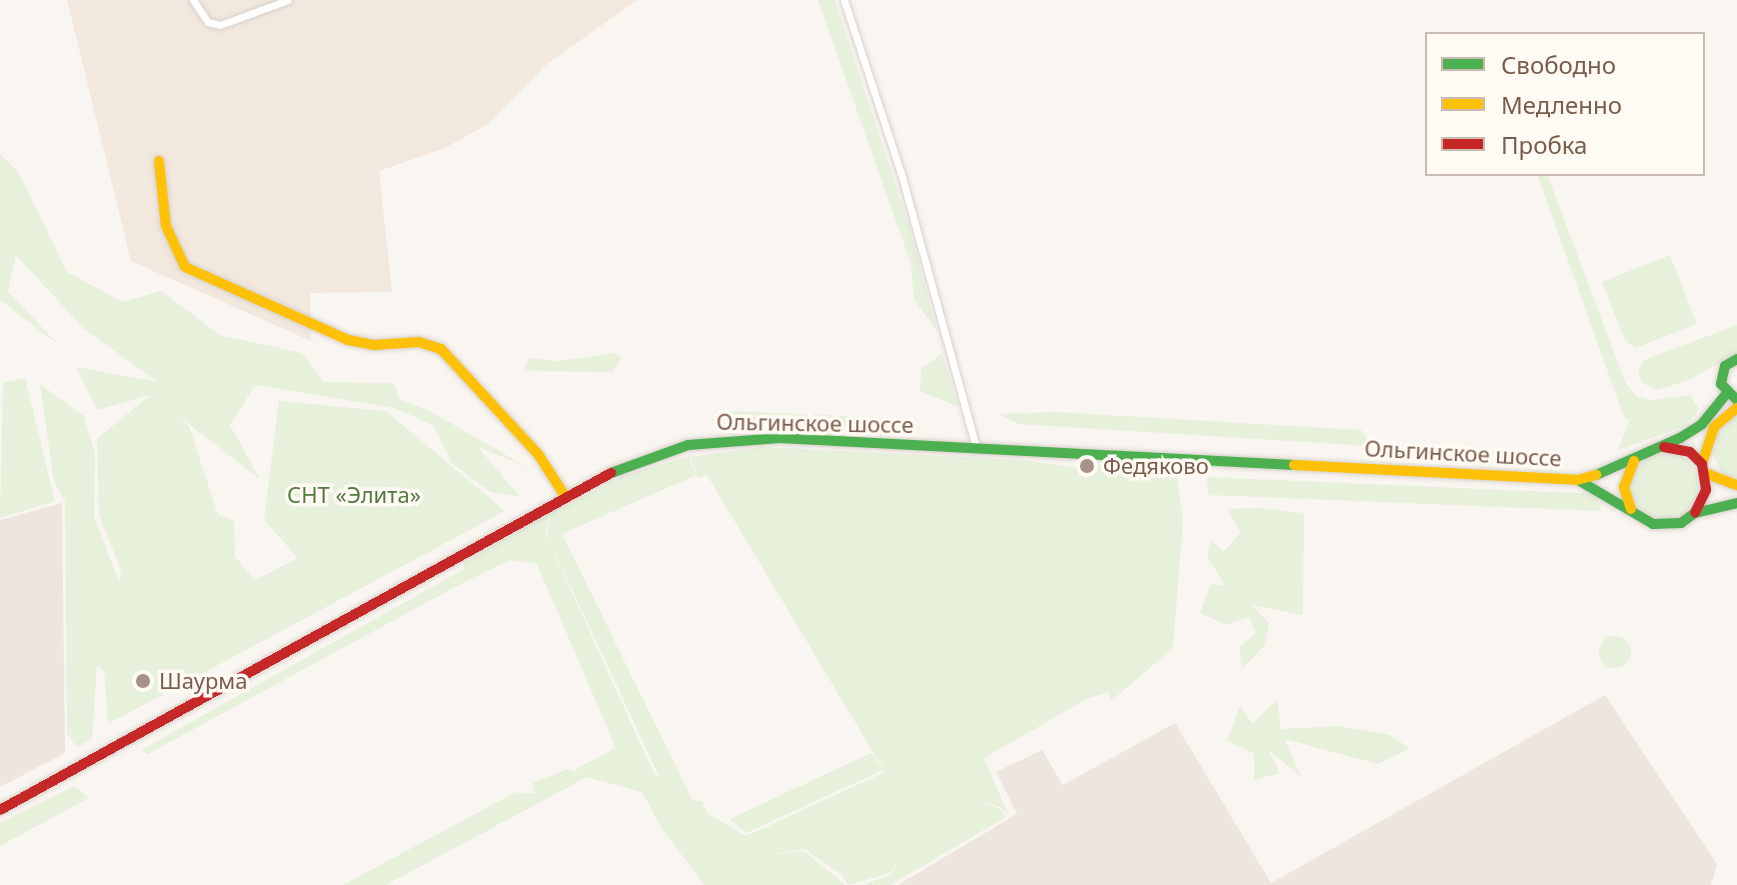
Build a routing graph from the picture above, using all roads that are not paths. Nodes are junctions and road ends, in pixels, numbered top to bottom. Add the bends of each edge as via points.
1 (193, 0) edge
2 (288, 0) edge
3 (844, 0) edge
4 (159, 161) dead end
5 (1737, 359) edge
6 (1726, 394) junction
7 (1737, 400) edge
8 (1737, 408) edge
9 (976, 448) junction
10 (1654, 448) junction
11 (1641, 454) junction
12 (1704, 468) junction
13 (1577, 480) junction
14 (1737, 485) edge
15 (565, 496) junction
16 (1737, 503) edge
17 (1632, 510) junction
18 (1695, 513) junction
19 (0, 810) edge

1 - 2 street via 208,22 240,21
3 - 9 street via 905,188
4 - 15 main road via 166,226 185,267 360,343 419,342 441,349 538,454
5 - 6 main road via 1721,373
6 - 7 main road
6 - 10 main road via 1702,424
8 - 12 main road via 1714,427
9 - 13 main road, Ольгинское шоссе
9 - 15 main road, Ольгинское шоссе via 715,440 656,453
10 - 11 main road
10 - 12 main road via 1682,449
11 - 13 main road via 1610,472
11 - 17 main road via 1625,474 1625,497
12 - 14 main road
12 - 18 main road via 1706,490
13 - 17 main road
15 - 19 main road, Ольгинское шоссе
16 - 18 main road
17 - 18 main road via 1642,520 1667,526

